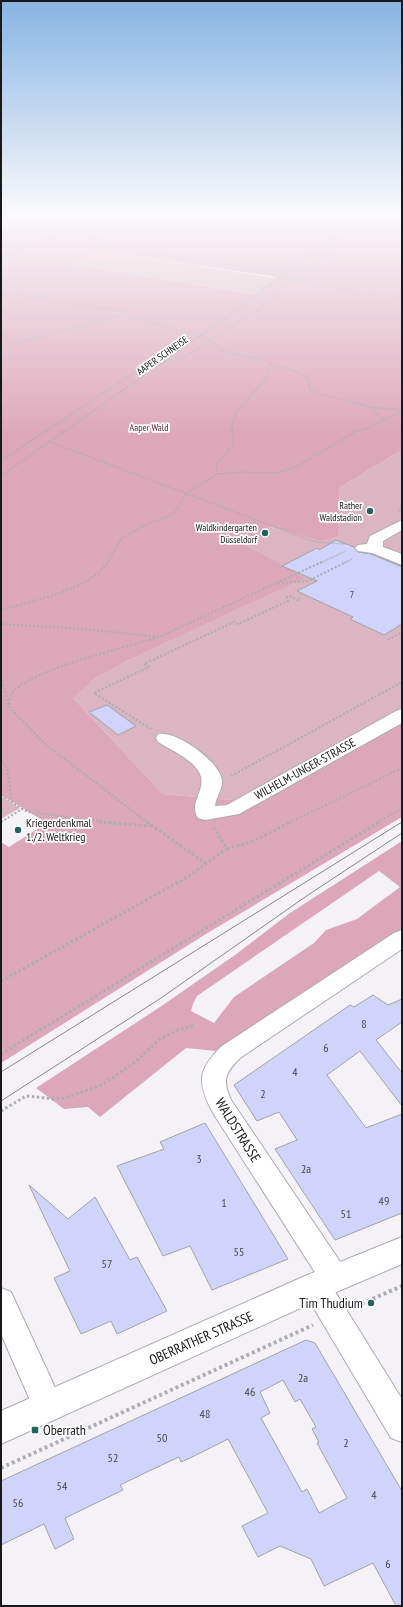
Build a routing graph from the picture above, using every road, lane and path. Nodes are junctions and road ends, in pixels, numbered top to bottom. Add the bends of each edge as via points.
1 (13, 286) edge
2 (270, 286) edge
3 (285, 286) edge
4 (325, 286) edge
5 (402, 296) edge
6 (125, 314) junction
7 (200, 336) junction
8 (210, 341) junction
9 (1, 347) edge
10 (165, 361) junction
11 (270, 364) junction
12 (371, 407) junction
13 (402, 410) edge
14 (384, 420) junction
15 (49, 442) junction
16 (1, 461) edge
17 (217, 474) junction
18 (1, 476) edge
19 (187, 493) junction
20 (400, 525) dead end
21 (369, 549) junction
22 (346, 551) dead end
23 (402, 560) edge
24 (276, 583) junction
25 (301, 598) dead end
26 (1, 610) edge
27 (1, 624) edge
28 (402, 632) edge
29 (159, 637) junction
30 (388, 640) dead end
31 (1, 676) edge
32 (2, 681) junction
33 (402, 682) edge
34 (1, 685) edge
35 (9, 707) junction
36 (402, 715) edge
37 (165, 738) joint
38 (1, 758) edge
39 (402, 768) edge
40 (211, 787) junction
41 (1, 795) edge
42 (12, 802) junction
43 (402, 808) edge
44 (22, 809) junction
45 (205, 814) junction
46 (1, 822) edge
47 (152, 826) junction
48 (227, 848) junction
49 (204, 862) junction
50 (402, 938) edge
51 (1, 981) edge
52 (193, 1026) dead end
53 (1, 1054) edge
54 (1, 1111) edge
55 (402, 1250) edge
56 (326, 1282) junction
57 (402, 1286) edge
58 (1, 1301) edge
59 (333, 1316) junction
60 (48, 1406) junction
61 (1, 1428) edge
62 (402, 1428) edge
63 (1, 1468) edge

1 - 6 path via 24,294
2 - 7 path, AAPER SCHNEISE
3 - 8 path via 262,307
4 - 5 path
6 - 7 path
6 - 9 path
7 - 8 path
7 - 10 path, AAPER SCHNEISE
8 - 10 path via 185,357
8 - 11 path via 226,353 259,359
10 - 15 path, AAPER SCHNEISE
10 - 16 path via 148,365 135,372
11 - 12 path via 302,374 308,379 310,390 313,392
11 - 17 path via 266,379 236,412 232,426 234,443 216,466
12 - 13 path
12 - 14 path
13 - 14 path
14 - 17 path via 357,431 294,468 274,473
15 - 18 path, AAPER SCHNEISE
15 - 19 path
17 - 19 path
19 - 21 path via 315,542 355,545
19 - 26 path via 173,514 143,526 121,539 100,572 74,587
20 - 21 street via 375,539
21 - 23 street
21 - 24 path via 308,581
22 - 24 path
24 - 29 path
25 - 37 path via 298,600 287,597 288,601 238,624 234,622 144,664 148,667 94,693
27 - 29 path via 77,628
28 - 30 path
29 - 35 path via 51,670 17,689 11,695
31 - 32 path
32 - 34 path
32 - 35 path
33 - 40 path
35 - 47 path via 44,743
36 - 45 street, WILHELM-UNGER-STRASSE via 232,810
37 - 40 street via 190,754 208,770 212,779
38 - 42 path via 7,768
39 - 48 path via 253,841
40 - 45 street via 206,798
41 - 42 path
42 - 44 path
43 - 53 path via 108,986
44 - 46 path
44 - 47 path via 96,822
45 - 48 path
47 - 49 path
48 - 49 path
49 - 51 path via 184,879
50 - 56 street, WALDSTRASSE via 231,1052 219,1063 212,1077 215,1095
52 - 54 path via 160,1039 134,1063 102,1085 65,1098 31,1096
55 - 56 main road, OBERRATHER STRASSE
56 - 59 street, WALDSTRASSE
56 - 60 main road, OBERRATHER STRASSE
57 - 59 path
58 - 60 street
59 - 62 street, WALDSTRASSE
59 - 63 path
60 - 61 main road, OBERRATHER STRASSE

